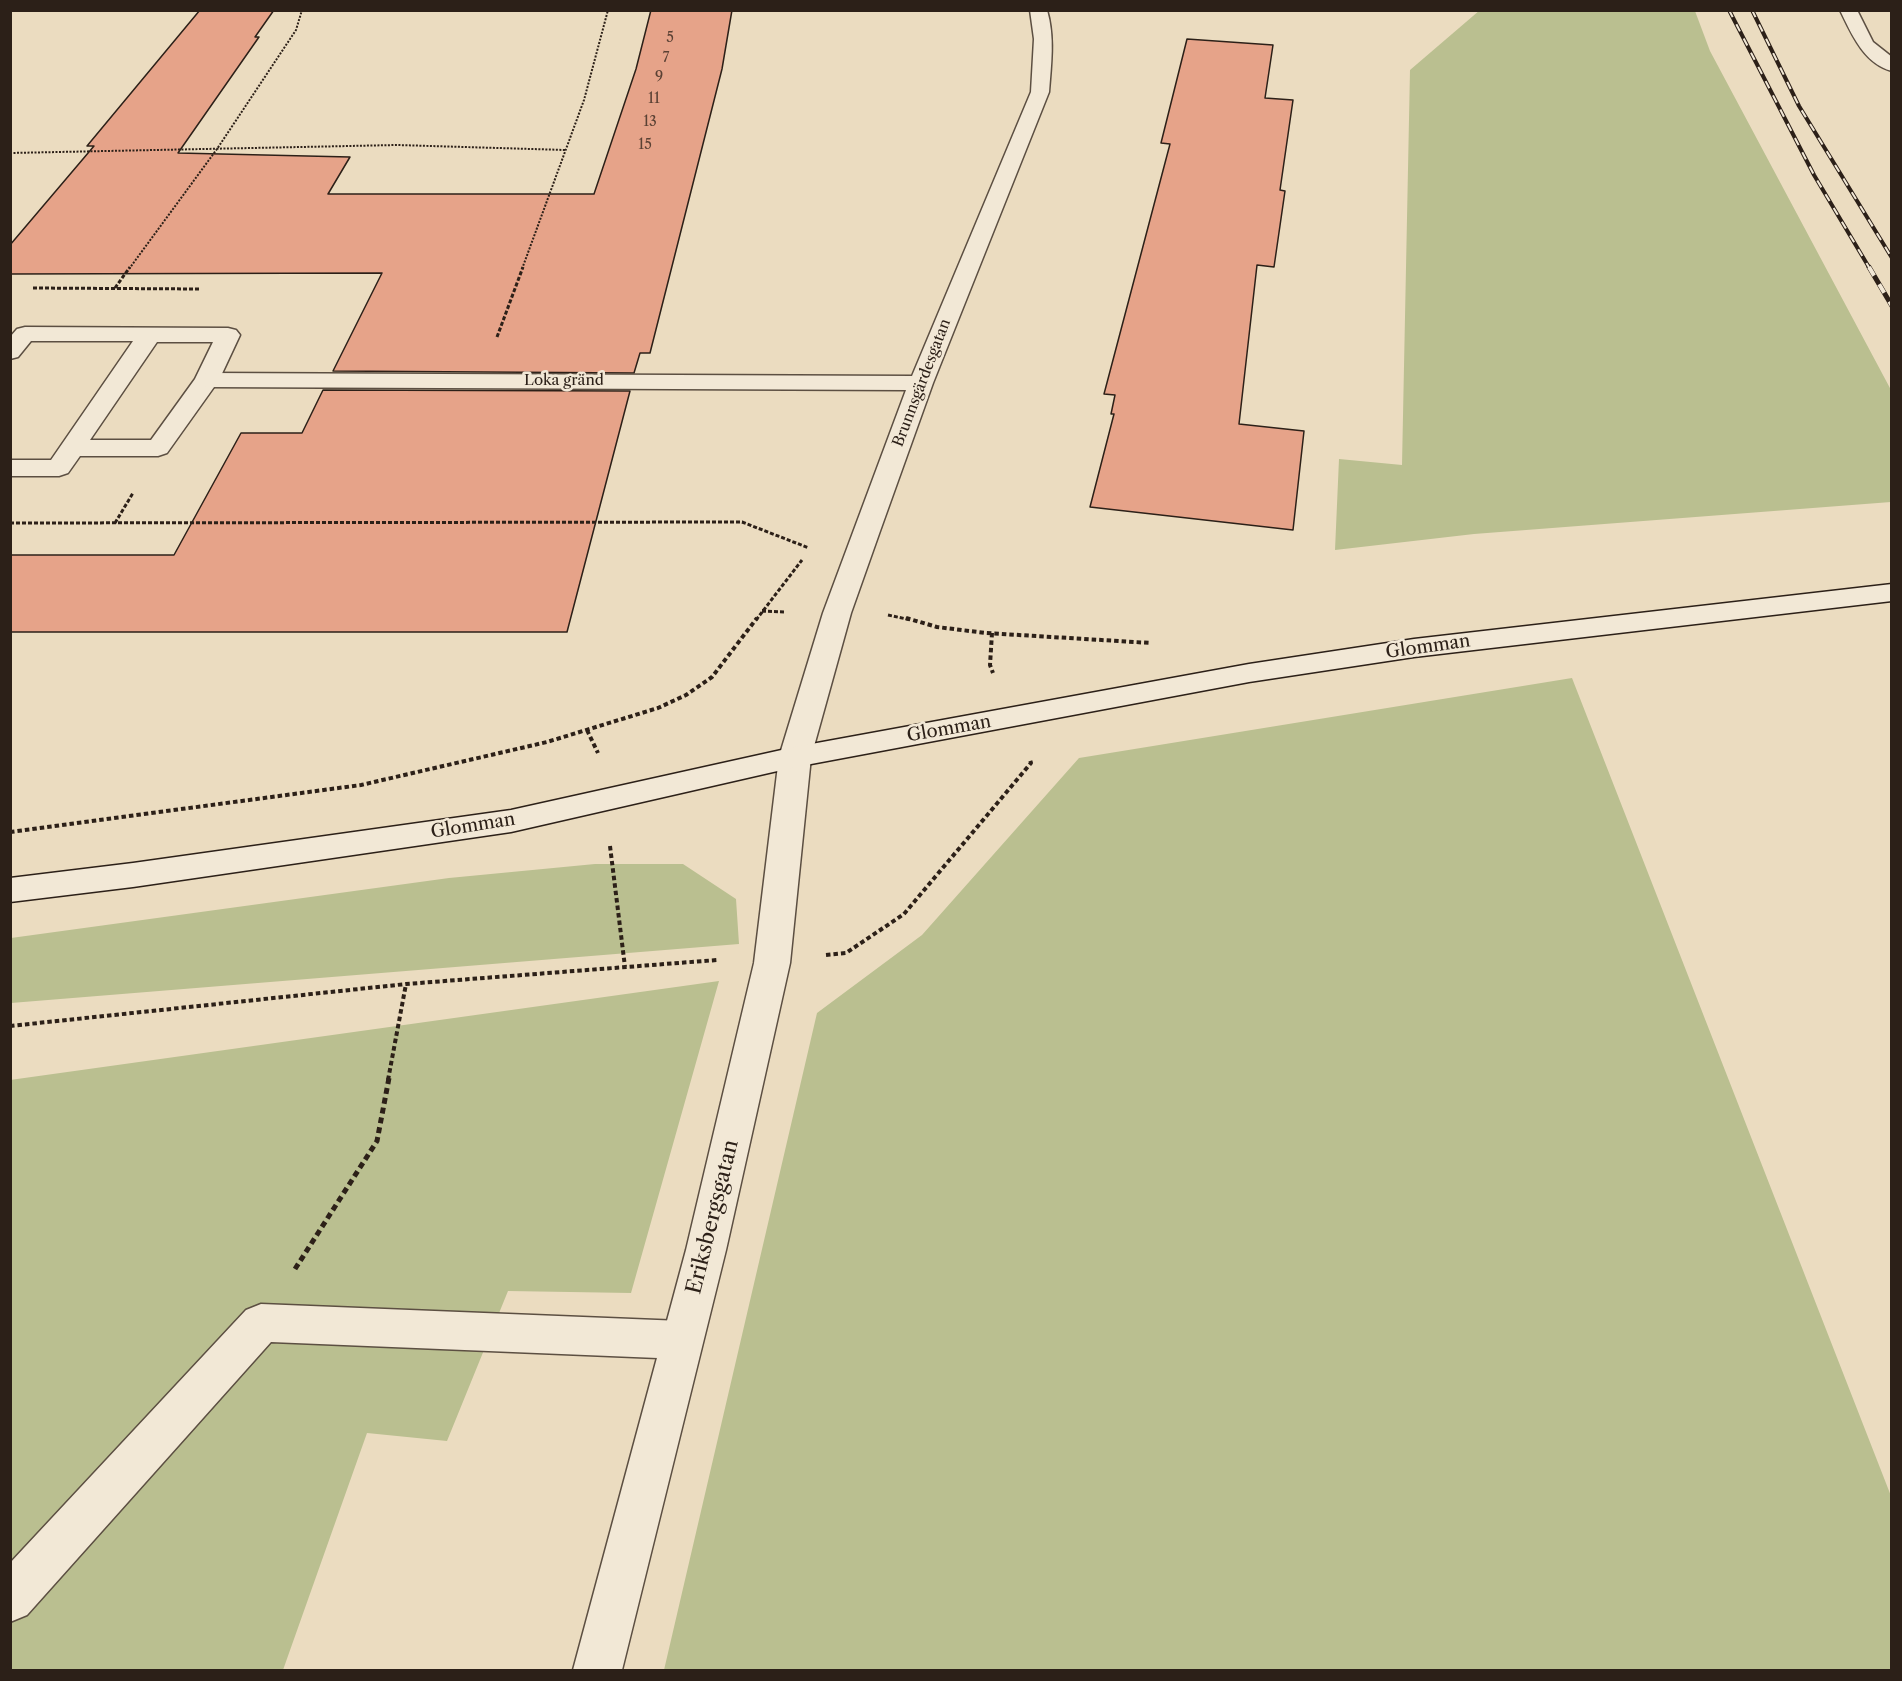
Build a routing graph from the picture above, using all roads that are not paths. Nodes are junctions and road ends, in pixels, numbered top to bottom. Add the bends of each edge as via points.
1 (1038, 10) edge
2 (1848, 10) edge
3 (1892, 66) edge
4 (150, 334) junction
5 (10, 352) edge
6 (207, 380) junction
7 (921, 383) junction
8 (73, 448) junction
9 (10, 468) edge
10 (1892, 592) edge
11 (795, 757) junction
12 (10, 890) edge
13 (682, 1340) junction
14 (10, 1598) edge
15 (597, 1671) edge

1 - 7 street, Brunnsgärdesgatan via 1040,92
2 - 3 street via 1866,45
4 - 5 street via 24,334
4 - 6 street via 228,335
4 - 8 street
6 - 7 street, Loka gränd
6 - 8 street via 158,448
7 - 11 street, Brunnsgärdesgatan via 837,613
8 - 9 street via 59,468
10 - 11 street, Glomman via 1414,648 1249,673
11 - 12 street, Glomman via 511,821
11 - 13 street, Eriksbergsgatan via 772,963
13 - 14 street via 261,1323
13 - 15 street, Eriksbergsgatan

